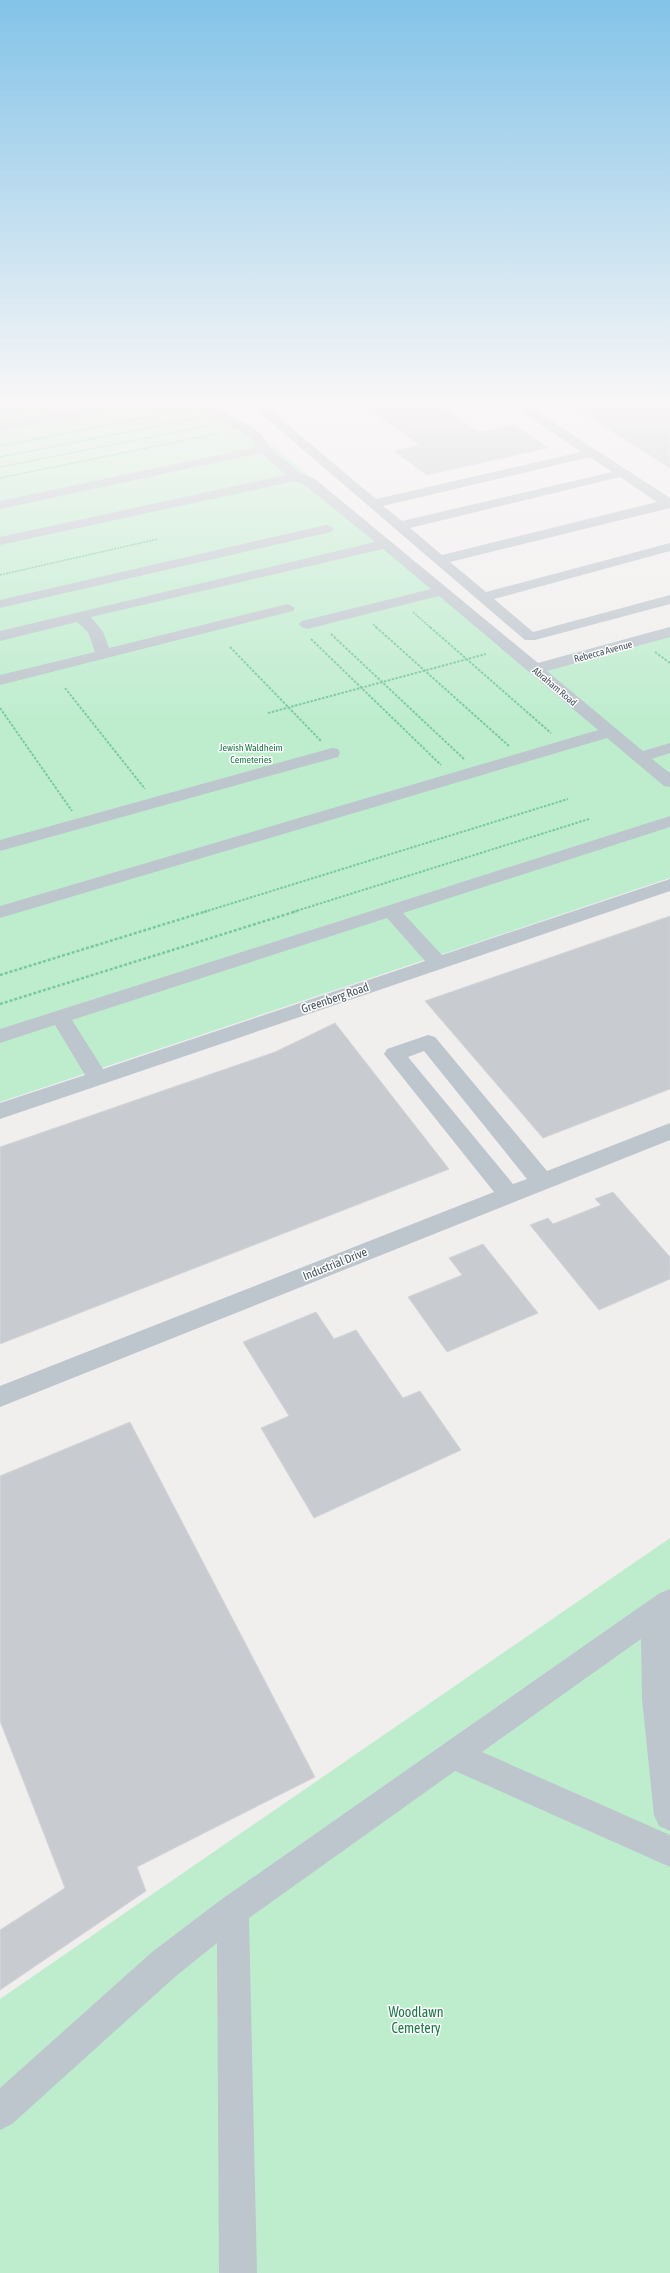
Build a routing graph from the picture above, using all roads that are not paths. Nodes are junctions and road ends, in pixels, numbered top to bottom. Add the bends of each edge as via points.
1 (164, 506) edge
2 (340, 506) edge
3 (375, 506) edge
4 (483, 506) edge
5 (657, 506) edge
6 (399, 526) junction
7 (326, 529) dead end
8 (0, 542) edge
9 (386, 544) junction
10 (670, 547) edge
11 (439, 560) junction
12 (440, 591) junction
13 (483, 597) junction
14 (670, 599) edge
15 (0, 604) edge
16 (288, 608) dead end
17 (79, 617) junction
18 (309, 632) road end
19 (670, 632) edge
20 (0, 636) edge
21 (103, 654) junction
22 (535, 669) junction
23 (0, 680) edge
24 (610, 732) junction
25 (670, 748) edge
26 (332, 753) road end
27 (640, 757) junction
28 (670, 782) edge
29 (670, 821) edge
30 (0, 846) edge
31 (670, 885) edge
32 (391, 911) junction
33 (0, 912) edge
34 (438, 963) junction
35 (60, 1017) junction
36 (0, 1036) edge
37 (98, 1078) junction
38 (0, 1111) edge
39 (670, 1131) edge
40 (543, 1182) junction
41 (509, 1195) junction
42 (0, 1397) edge
43 (662, 1608) edge
44 (453, 1755) junction
45 (670, 1814) edge
46 (670, 1851) edge
47 (233, 1910) junction
48 (0, 2112) edge
49 (238, 2273) edge

1 - 8 street
2 - 9 street, Abraham Road
3 - 6 street
4 - 6 street
5 - 11 street
6 - 11 street
7 - 15 street
9 - 12 street, Abraham Road
9 - 17 street
10 - 13 street
11 - 13 street
12 - 18 street via 359,611
12 - 22 street, Abraham Road
13 - 14 street via 530,637
16 - 21 street
17 - 20 street
17 - 21 street via 95,630
19 - 22 street, Rebecca Avenue
21 - 23 street
22 - 24 street, Abraham Road
24 - 27 street, Abraham Road
24 - 33 street
25 - 27 street
26 - 30 street
27 - 28 street, Abraham Road
29 - 32 street
31 - 34 street, Greenberg Road
32 - 34 street
32 - 35 street
34 - 37 street, Greenberg Road
35 - 36 street
35 - 37 street
37 - 38 street, Greenberg Road
39 - 40 street, Industrial Drive
40 - 41 street, Industrial Drive
40 - 41 street via 428,1042 394,1054
41 - 42 street, Industrial Drive
43 - 44 street
43 - 45 street via 657,1699
44 - 46 street
44 - 47 street
47 - 48 street via 164,1964
47 - 49 street

